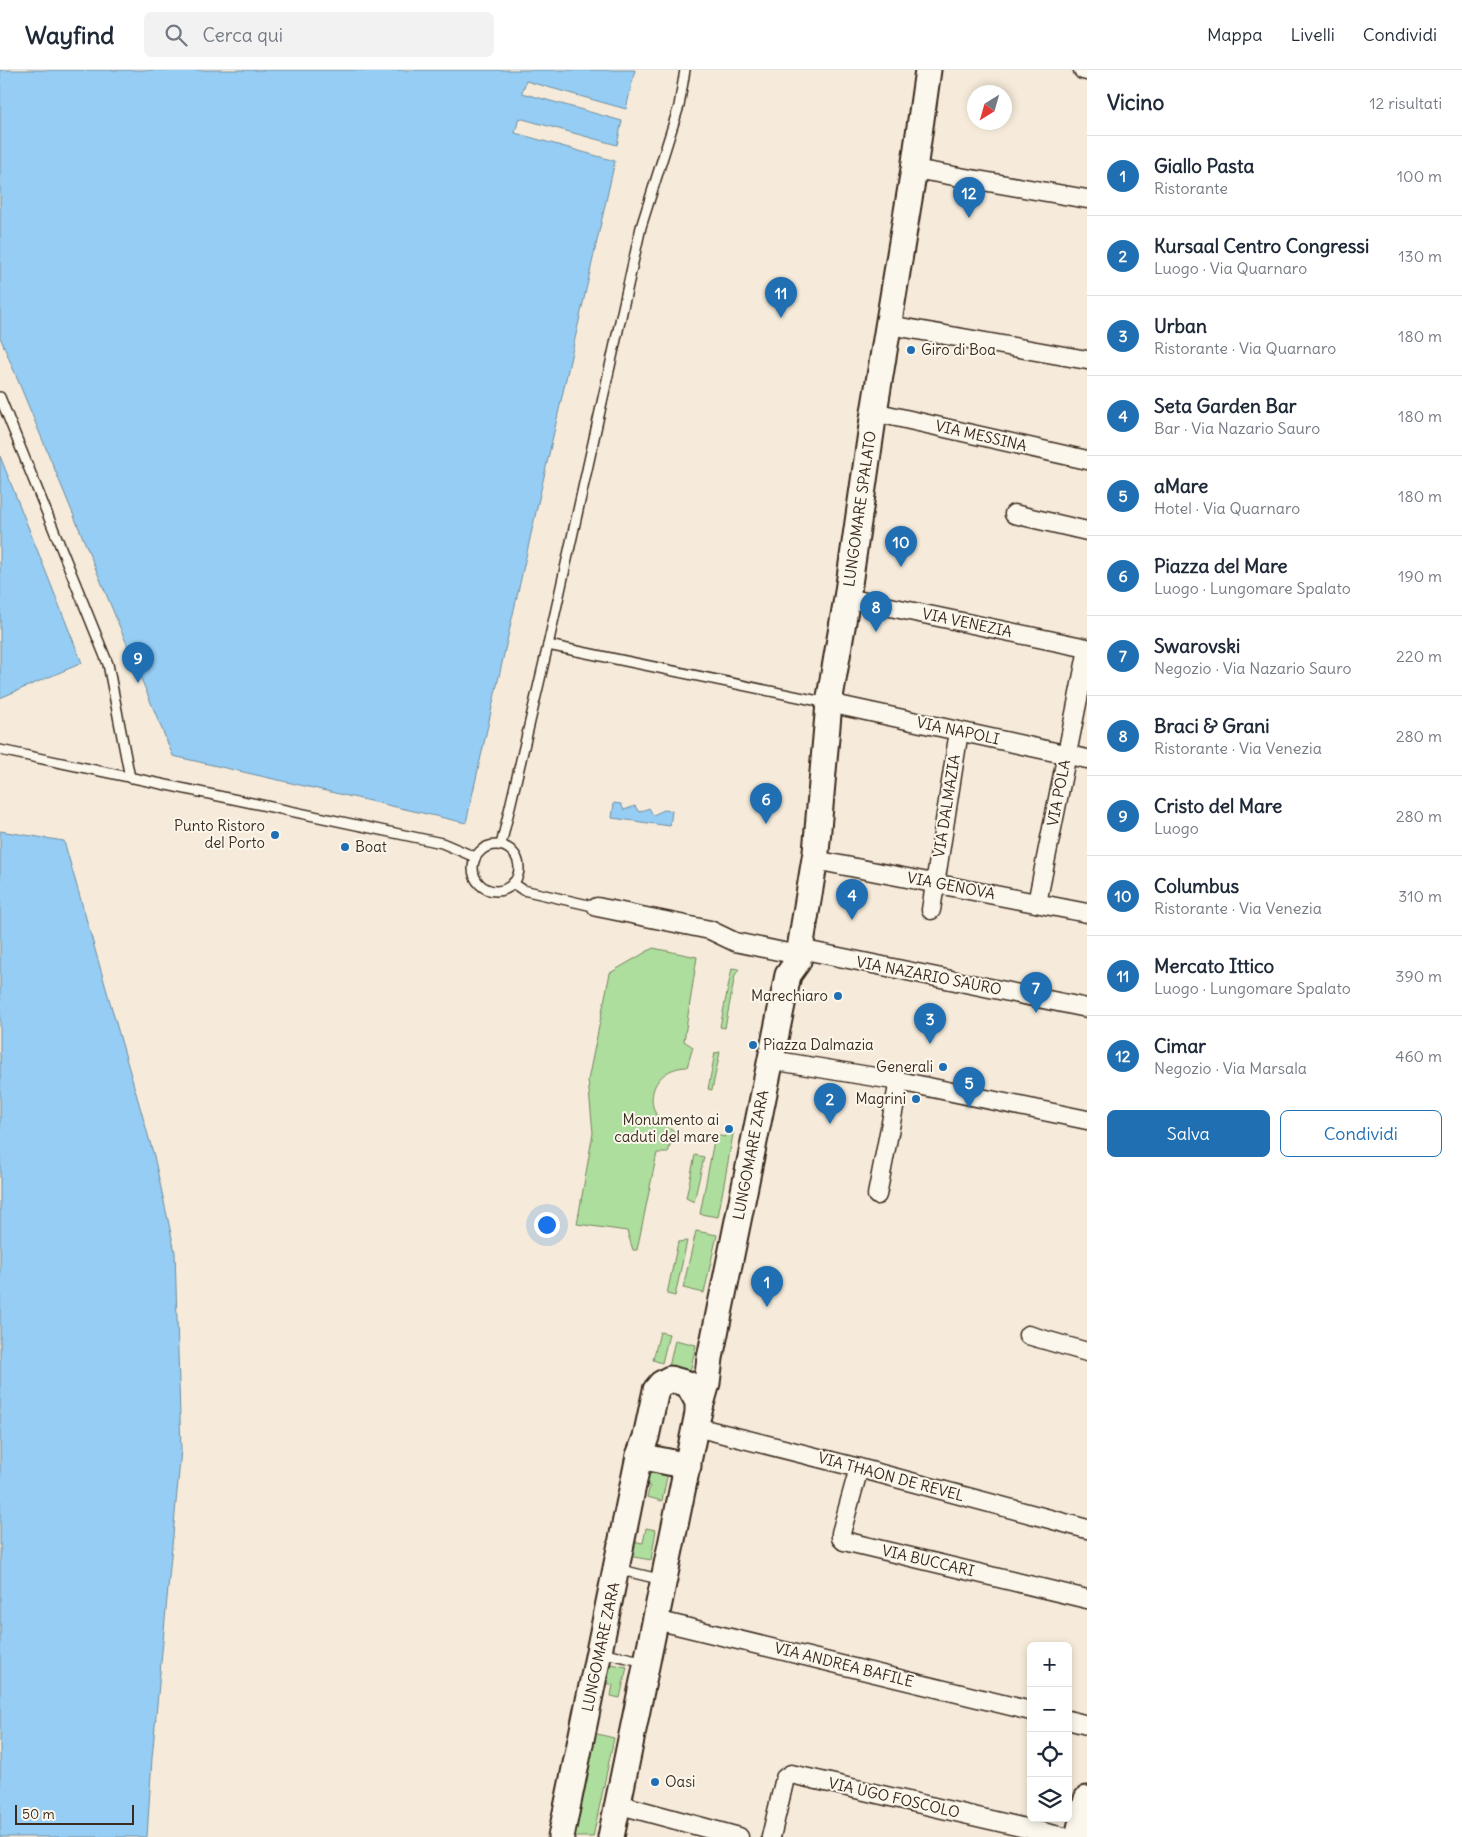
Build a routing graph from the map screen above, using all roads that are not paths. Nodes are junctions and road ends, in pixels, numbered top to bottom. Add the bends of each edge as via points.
1 (685, 70) edge
2 (928, 70) edge
3 (1082, 70) edge
4 (1087, 71) edge
5 (914, 169) junction
6 (1087, 199) edge
7 (889, 325) junction
8 (1087, 360) edge
9 (0, 397) edge
10 (874, 412) junction
11 (1087, 460) edge
12 (1014, 514) dead end
13 (1087, 531) edge
14 (847, 598) junction
15 (548, 645) junction
16 (1087, 648) edge
17 (1087, 654) edge
18 (829, 703) junction
19 (959, 731) junction
20 (0, 750) edge
21 (1066, 754) junction
22 (1087, 759) edge
23 (130, 778) junction
24 (501, 845) junction
25 (475, 857) junction
26 (814, 860) junction
27 (513, 883) junction
28 (934, 883) junction
29 (1037, 903) junction
30 (597, 907) joint
31 (931, 910) dead end
32 (1087, 913) edge
33 (799, 952) junction
34 (1087, 1008) edge
35 (770, 1060) junction
36 (899, 1081) junction
37 (1087, 1120) edge
38 (877, 1195) dead end
39 (1028, 1335) dead end
40 (1087, 1352) edge
41 (710, 1358) junction
42 (688, 1384) junction
43 (696, 1422) junction
44 (639, 1456) junction
45 (688, 1466) junction
46 (859, 1468) junction
47 (1087, 1529) edge
48 (617, 1569) junction
49 (663, 1580) junction
50 (1087, 1599) edge
51 (656, 1620) junction
52 (600, 1652) junction
53 (647, 1663) junction
54 (1027, 1710) edge
55 (1072, 1721) edge
56 (1087, 1725) edge
57 (1087, 1799) edge
58 (617, 1804) junction
59 (561, 1837) edge
60 (611, 1837) edge
61 (739, 1837) edge
62 (771, 1837) edge
63 (1064, 1837) edge
64 (1078, 1837) edge

1 - 15 lane via 679,106 641,227
2 - 5 street, LUNGOMARE SPALATO
3 - 4 street
5 - 6 street
5 - 7 street, LUNGOMARE SPALATO
7 - 8 street
7 - 10 street, LUNGOMARE SPALATO
9 - 23 lane via 108,664
10 - 11 street, VIA MESSINA
10 - 14 street, LUNGOMARE SPALATO
12 - 13 street
14 - 16 street, VIA VENEZIA
14 - 18 street, LUNGOMARE SPALATO
15 - 18 lane
15 - 24 lane
17 - 21 street, VIA POLA
18 - 19 street, VIA NAPOLI
18 - 26 street, LUNGOMARE SPALATO
19 - 21 street, VIA NAPOLI
19 - 28 street, VIA DALMAZIA
20 - 23 lane
21 - 22 street, VIA NAPOLI
21 - 29 street, VIA POLA
23 - 25 lane via 442,842
24 - 25 lane via 487,846
24 - 27 lane via 514,853 517,859 518,873
25 - 27 lane via 472,869 483,888 498,891
26 - 28 street, VIA GENOVA
26 - 33 street, LUNGOMARE SPALATO
27 - 30 lane via 522,890
28 - 29 street, VIA GENOVA
28 - 31 street, VIA DALMAZIA
29 - 32 street, VIA GENOVA
30 - 33 street via 710,930 740,943
33 - 34 street, VIA NAZARIO SAURO
33 - 35 street, LUNGOMARE ZARA via 798,961 788,975
35 - 36 street
35 - 41 street, LUNGOMARE ZARA
36 - 37 street
36 - 38 street
39 - 40 street
41 - 42 street, LUNGOMARE ZARA via 700,1375
41 - 43 street, LUNGOMARE ZARA
42 - 43 street, LUNGOMARE ZARA via 698,1402
42 - 44 street, LUNGOMARE ZARA via 670,1379 656,1390
43 - 45 street, LUNGOMARE ZARA
43 - 46 street, VIA THAON DE REVEL
44 - 45 street
44 - 48 street, LUNGOMARE ZARA
45 - 49 street, LUNGOMARE ZARA
46 - 47 street, VIA THAON DE REVEL
46 - 50 street, VIA BUCCARI via 841,1533 844,1541
48 - 49 lane
48 - 52 street, LUNGOMARE ZARA
49 - 51 street, LUNGOMARE ZARA
51 - 53 street, LUNGOMARE ZARA
51 - 54 street, VIA ANDREA BAFILE
52 - 53 lane
52 - 59 street, LUNGOMARE ZARA
53 - 58 street, LUNGOMARE ZARA
55 - 56 street
57 - 64 street
58 - 60 street, LUNGOMARE ZARA
58 - 61 street
62 - 63 street, VIA UGO FOSCOLO via 785,1778 791,1774

